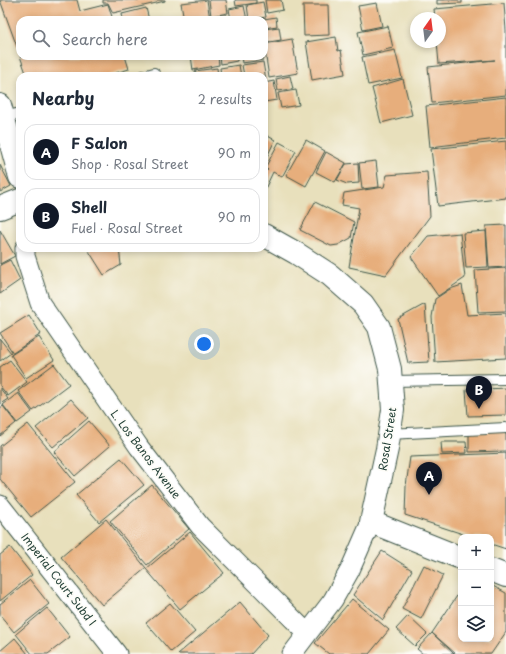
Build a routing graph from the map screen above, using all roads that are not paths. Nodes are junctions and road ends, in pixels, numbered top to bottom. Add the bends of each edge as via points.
1 (8, 112) edge
2 (16, 155) edge
3 (16, 202) edge
4 (0, 208) edge
5 (268, 237) edge
6 (25, 252) edge
7 (506, 379) edge
8 (391, 381) junction
9 (506, 428) edge
10 (389, 434) junction
11 (0, 505) edge
12 (371, 522) junction
13 (458, 557) edge
14 (494, 571) edge
15 (506, 576) edge
16 (302, 646) edge
17 (117, 654) edge

1 - 2 street
3 - 4 street
5 - 8 street, Rosal Street via 330,275 363,304 378,327
6 - 16 street, L. Los Banos Avenue via 40,303 139,447 200,526
7 - 8 lane
8 - 10 street, Rosal Street via 393,410
9 - 10 lane
10 - 12 street, Rosal Street
11 - 17 street, Imperial Court Subd I
12 - 13 street
12 - 16 street, Rosal Street via 350,570
14 - 15 street

